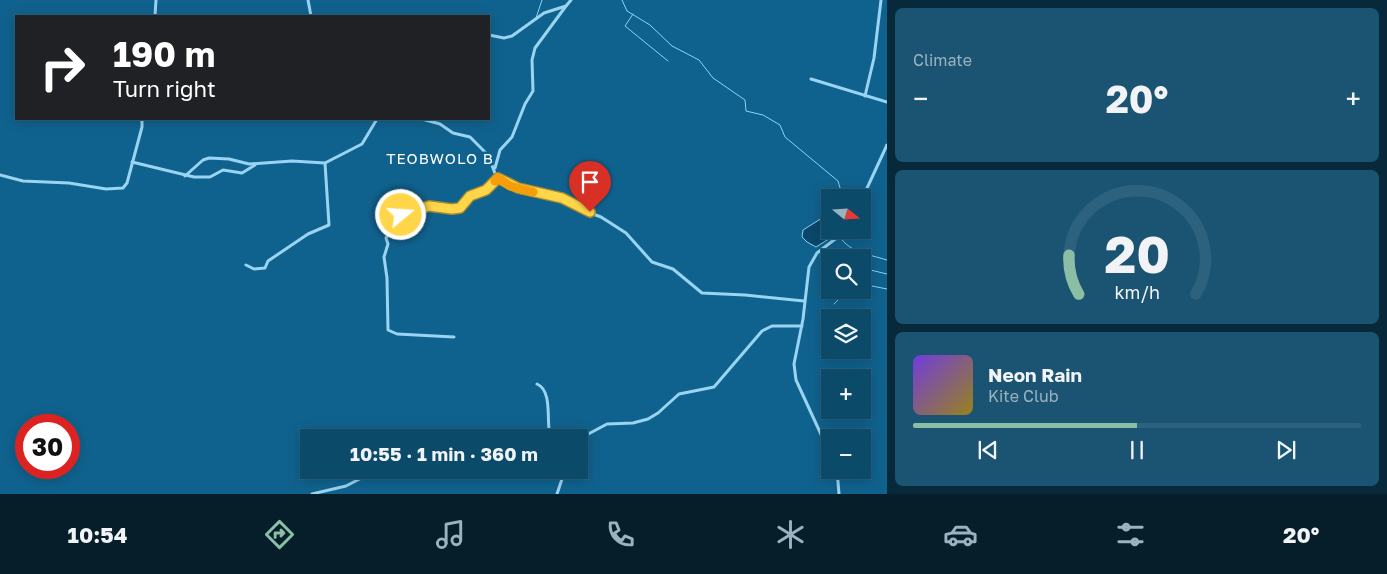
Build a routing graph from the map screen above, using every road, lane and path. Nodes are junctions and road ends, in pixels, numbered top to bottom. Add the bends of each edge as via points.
1 (156, 0) edge
2 (308, 0) edge
3 (571, 0) edge
4 (881, 0) edge
5 (566, 6) junction
6 (155, 15) edge
7 (311, 15) edge
8 (490, 35) edge
9 (811, 79) dead end
10 (865, 96) junction
11 (887, 102) edge
12 (142, 120) edge
13 (376, 120) edge
14 (426, 120) edge
15 (886, 146) edge
16 (132, 162) junction
17 (325, 163) junction
18 (256, 164) junction
19 (494, 171) junction
20 (0, 175) edge
21 (184, 176) junction
22 (498, 178) junction
23 (867, 189) edge
24 (835, 239) edge
25 (246, 265) dead end
26 (804, 302) junction
27 (802, 326) junction
28 (454, 337) dead end
29 (537, 384) dead end
30 (548, 429) edge
31 (588, 434) edge
32 (821, 434) edge
33 (360, 479) edge
34 (561, 479) edge
35 (838, 479) edge
36 (312, 494) edge
37 (557, 494) edge
38 (840, 494) edge

1 - 6 street
2 - 7 street
3 - 5 street
4 - 10 street via 874,58
5 - 8 street via 549,10 512,36
5 - 19 street via 535,48 533,91 512,137 500,150
9 - 10 street
10 - 11 street
12 - 16 street
13 - 17 street via 362,144
14 - 19 street via 440,124 452,133 470,137 488,155
15 - 23 street
16 - 20 street via 126,186 114,189 24,181
16 - 21 street
17 - 18 street
17 - 25 street via 329,225 308,234 268,261 265,268 254,269
18 - 21 street via 242,172 223,170 210,176
18 - 21 street via 209,158
19 - 22 street
22 - 26 street via 518,188 562,198 601,217 626,233 652,262 673,269 702,294
22 - 28 street via 486,190 470,196 460,208 429,206 401,215 386,238 388,330 398,334
24 - 26 street via 813,259 807,274
26 - 27 street
27 - 31 street via 778,325 762,331 714,387 679,394 648,419 607,424
27 - 32 street via 794,358 795,375
29 - 30 street via 547,394
33 - 36 street via 346,486
34 - 37 street
35 - 38 street

